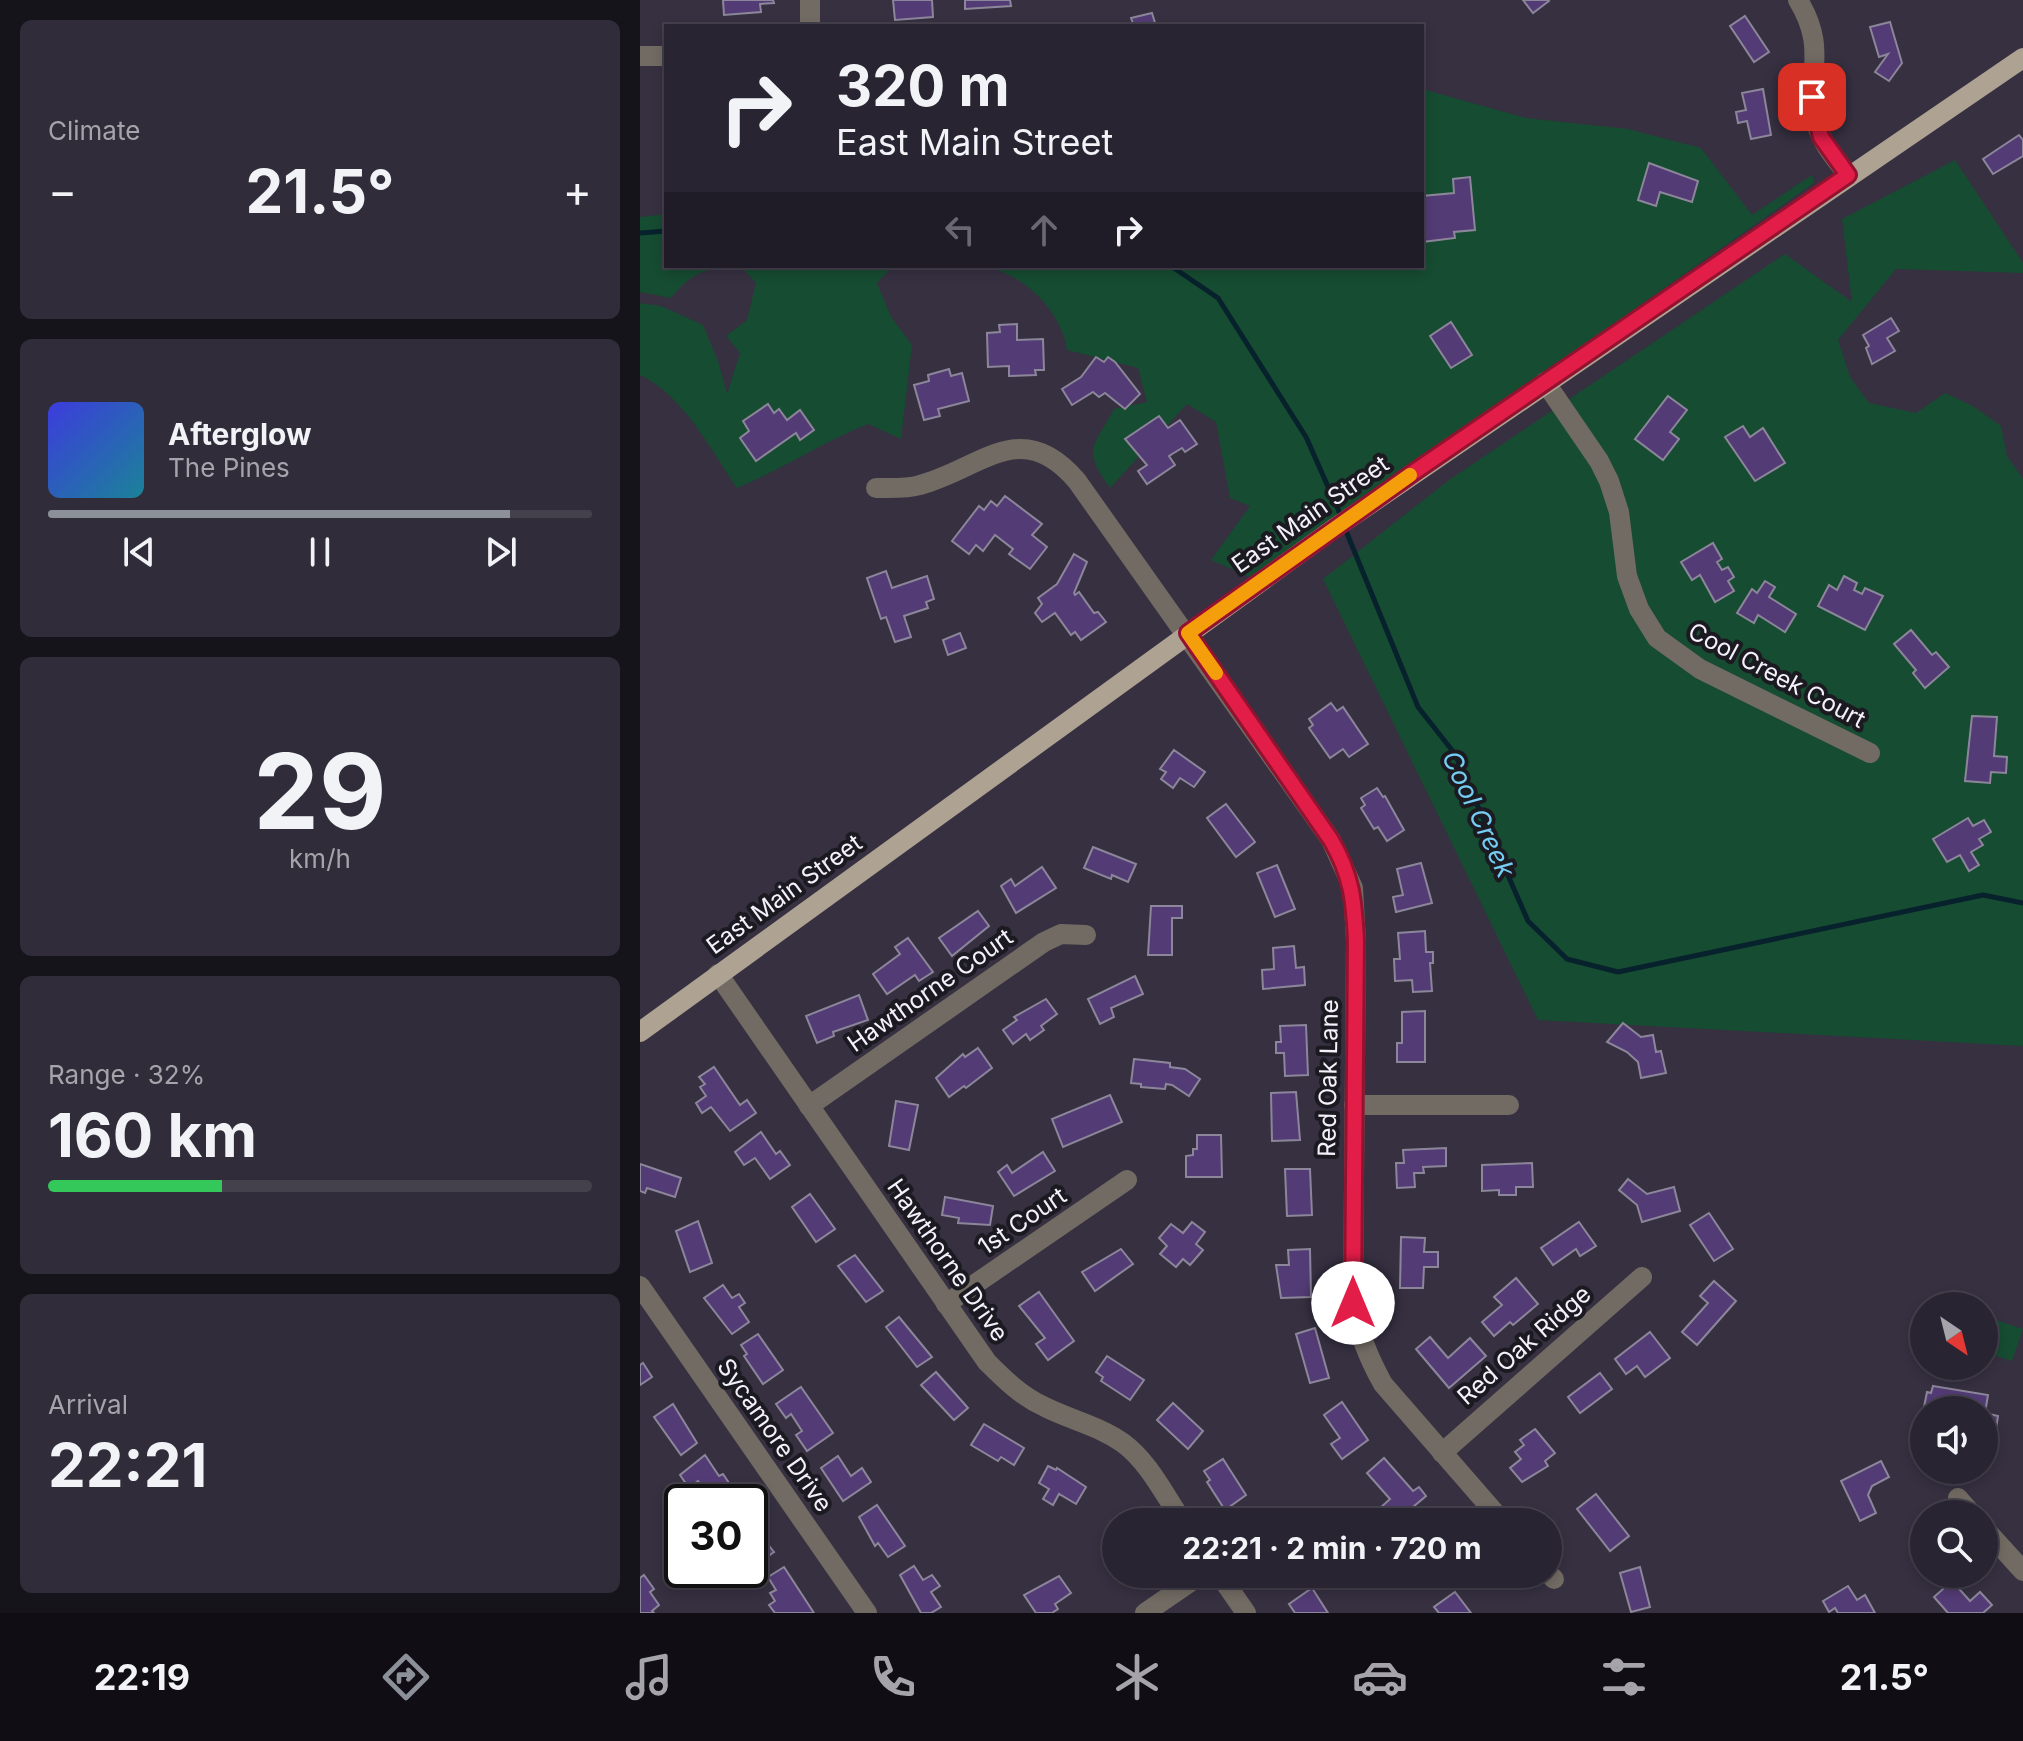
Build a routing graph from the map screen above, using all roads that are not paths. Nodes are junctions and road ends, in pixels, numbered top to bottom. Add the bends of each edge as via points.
1 (810, 0) edge
2 (1798, 0) edge
3 (810, 24) edge
4 (640, 56) edge
5 (664, 56) edge
6 (2023, 58) edge
7 (1848, 175) junction
8 (1545, 382) junction
9 (876, 488) dead end
10 (1188, 633) junction
11 (1870, 753) dead end
12 (1086, 935) dead end
13 (718, 974) junction
14 (640, 1032) edge
15 (1354, 1105) junction
16 (1509, 1105) dead end
17 (809, 1106) junction
18 (1127, 1180) dead end
19 (1642, 1277) dead end
20 (640, 1286) edge
21 (946, 1304) junction
22 (1442, 1453) junction
23 (1173, 1508) edge
24 (1491, 1508) edge
25 (1998, 1543) edge
26 (2023, 1571) edge
27 (1182, 1588) edge
28 (1229, 1588) edge
29 (867, 1613) edge
30 (1145, 1613) edge
31 (1246, 1613) edge

1 - 3 street
2 - 7 street via 1816,42 1816,124
4 - 5 street
6 - 7 main road, East Main Street
7 - 8 main road, East Main Street
8 - 10 main road, East Main Street
8 - 11 street, Cool Creek Court via 1609,481 1619,512 1627,576 1657,638 1700,669
9 - 10 street, Red Oak Lane via 918,486 1008,449 1039,451 1077,481
10 - 13 main road, East Main Street
10 - 15 street, Red Oak Lane via 1343,859 1353,888 1356,941
12 - 17 street, Hawthorne Court via 1061,934 1044,942
13 - 14 main road, East Main Street
13 - 17 street, Hawthorne Drive
15 - 16 street
15 - 22 street, Red Oak Lane via 1357,1329 1383,1384
17 - 21 street, Hawthorne Drive
18 - 21 street, 1st Court
19 - 22 street, Red Oak Ridge
20 - 29 street, Sycamore Drive
21 - 23 street, Hawthorne Drive via 1014,1390 1127,1446
22 - 24 street, Red Oak Lane
25 - 26 street
27 - 30 street
28 - 31 street

